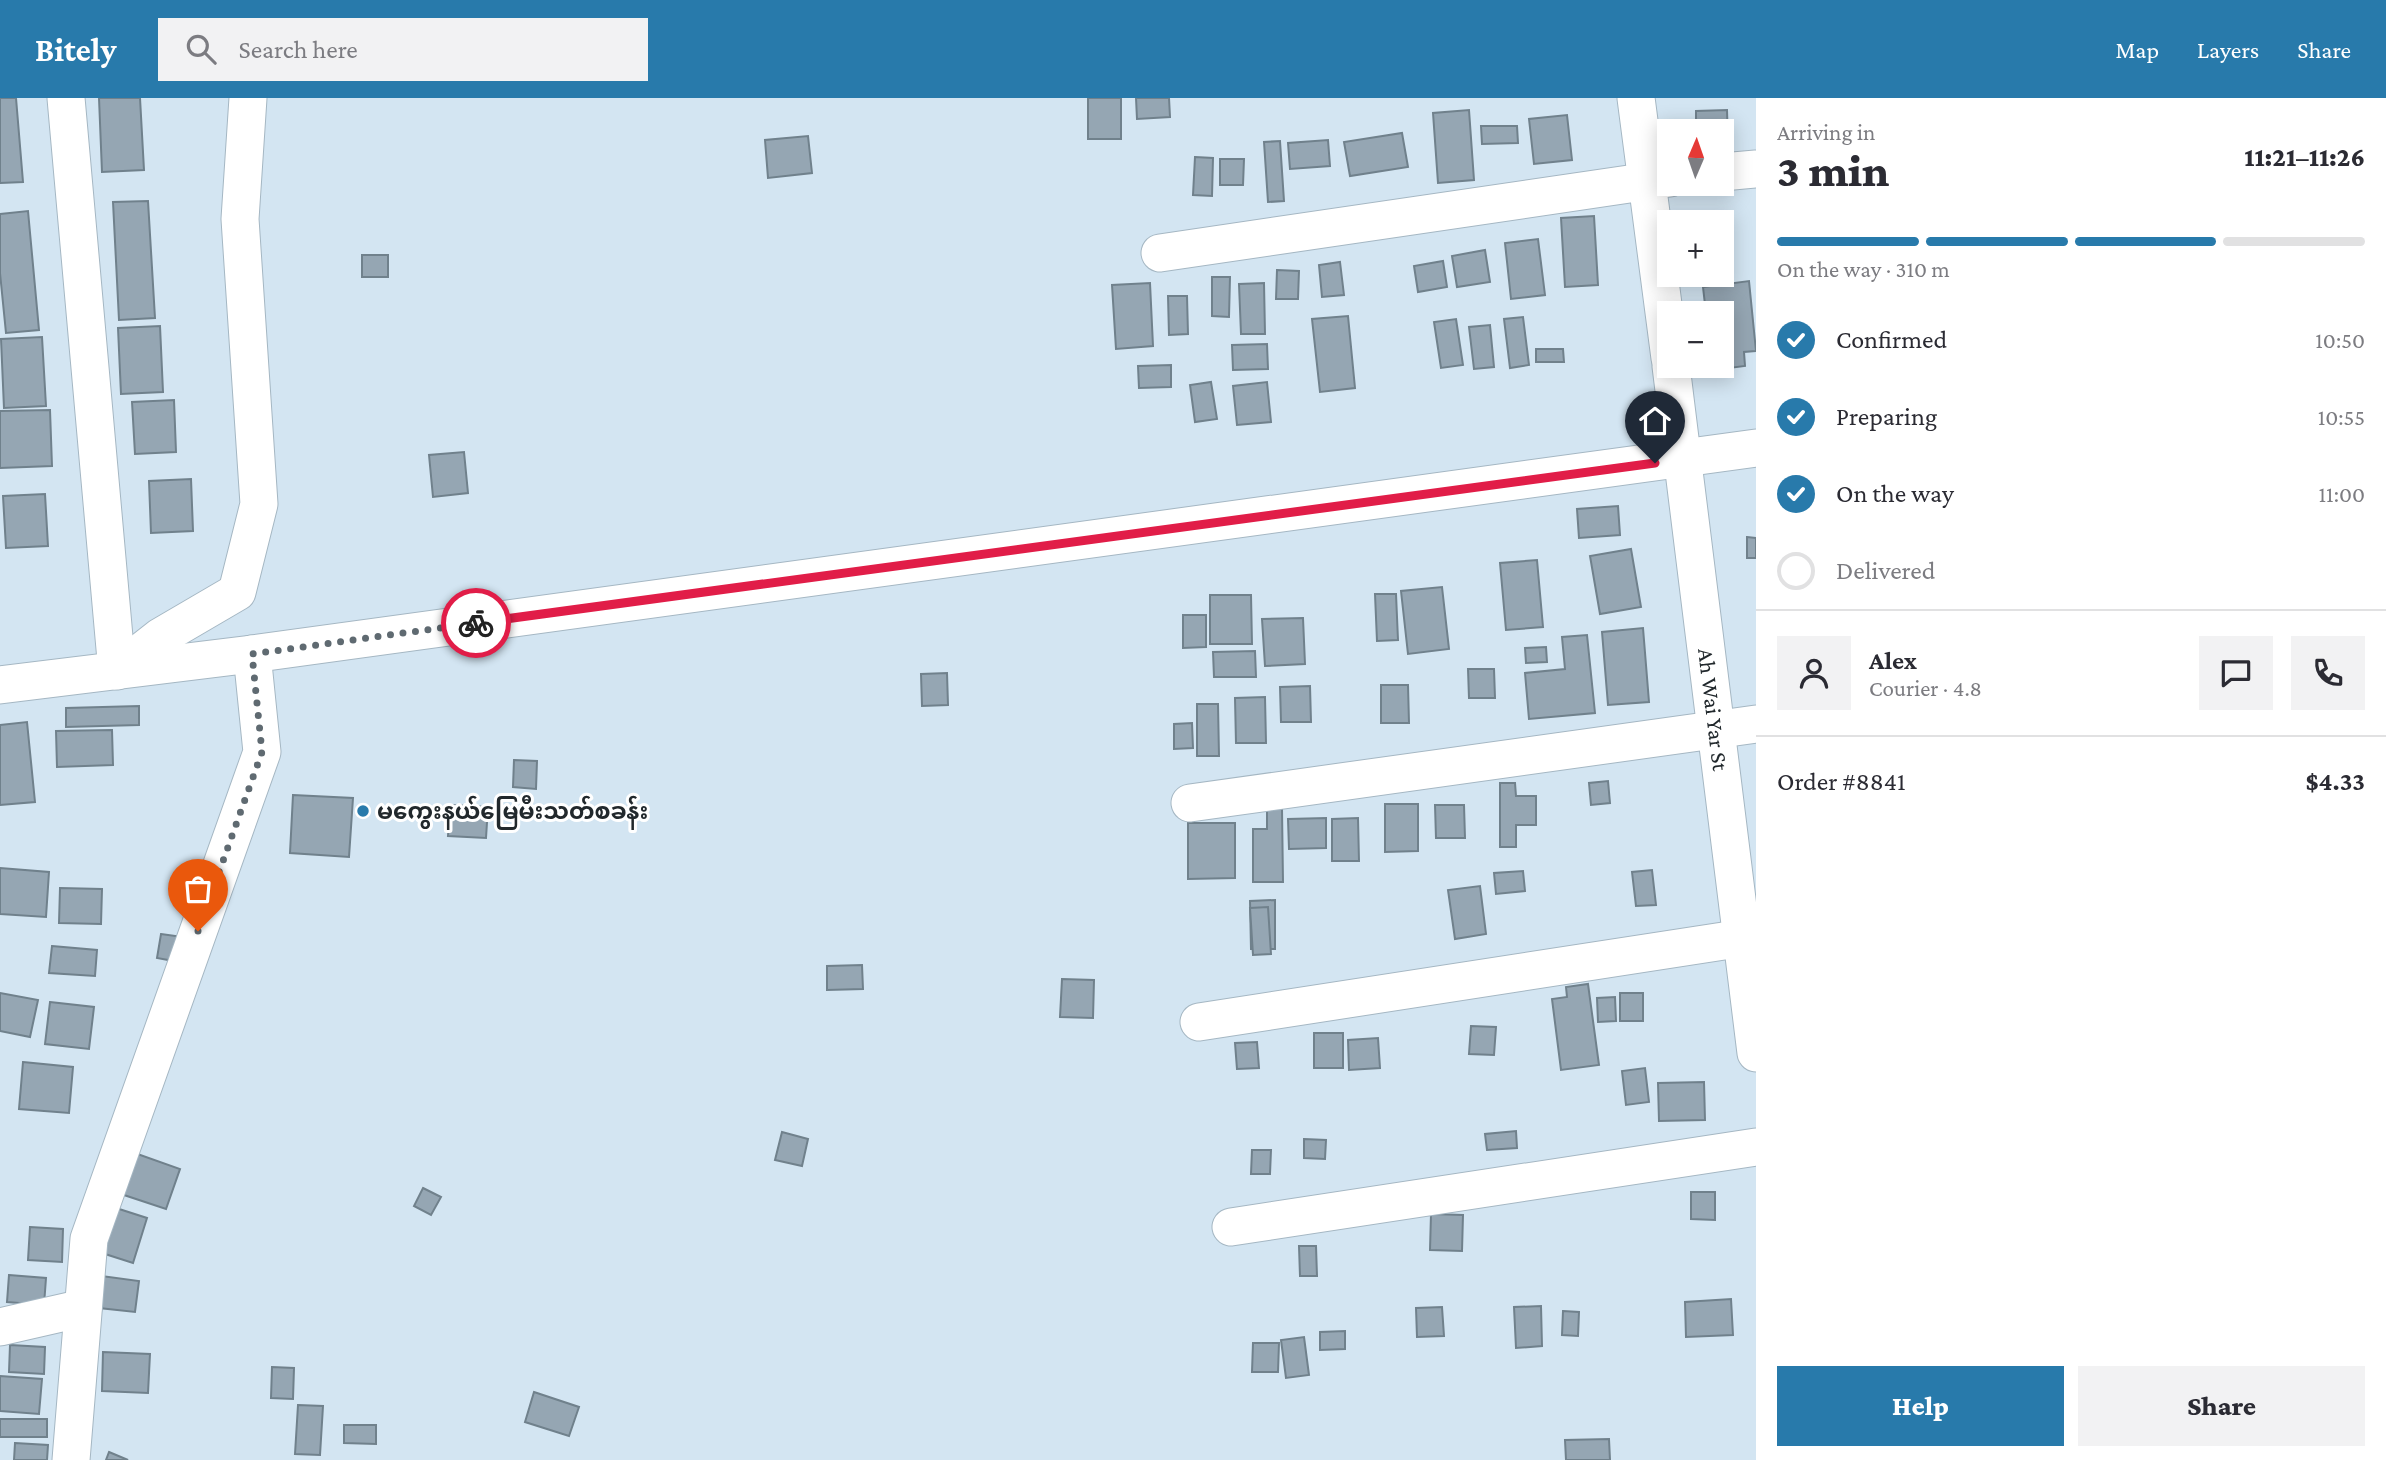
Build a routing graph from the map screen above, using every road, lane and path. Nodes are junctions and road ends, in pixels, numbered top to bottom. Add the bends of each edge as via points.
1 (66, 98) edge
2 (248, 98) edge
3 (1636, 98) edge
4 (1756, 169) edge
5 (1734, 171) edge
6 (1657, 175) edge
7 (1657, 179) edge
8 (1659, 196) edge
9 (1160, 253) dead end
10 (1666, 301) edge
11 (1672, 378) edge
12 (1756, 448) edge
13 (1682, 459) junction
14 (252, 654) junction
15 (117, 671) junction
16 (0, 685) edge
17 (1756, 724) edge
18 (1716, 729) junction
19 (1190, 803) dead end
20 (1749, 937) edge
21 (1199, 1022) dead end
22 (1756, 1053) edge
23 (1756, 1147) edge
24 (1231, 1227) dead end
25 (83, 1308) junction
26 (0, 1327) edge
27 (71, 1460) edge

1 - 15 street
2 - 15 street via 240,219 259,505 237,592 160,637
3 - 6 street
4 - 5 street
7 - 9 street
8 - 10 street
11 - 13 street, Ah Wai Yar St
12 - 13 street
13 - 14 street
13 - 18 street, Ah Wai Yar St
14 - 15 street
14 - 25 street via 262,752 89,1239
15 - 16 street
17 - 18 street
18 - 19 street
18 - 20 street, Ah Wai Yar St
20 - 21 street
20 - 22 street, Ah Wai Yar St
23 - 24 street
25 - 26 street
25 - 27 street

